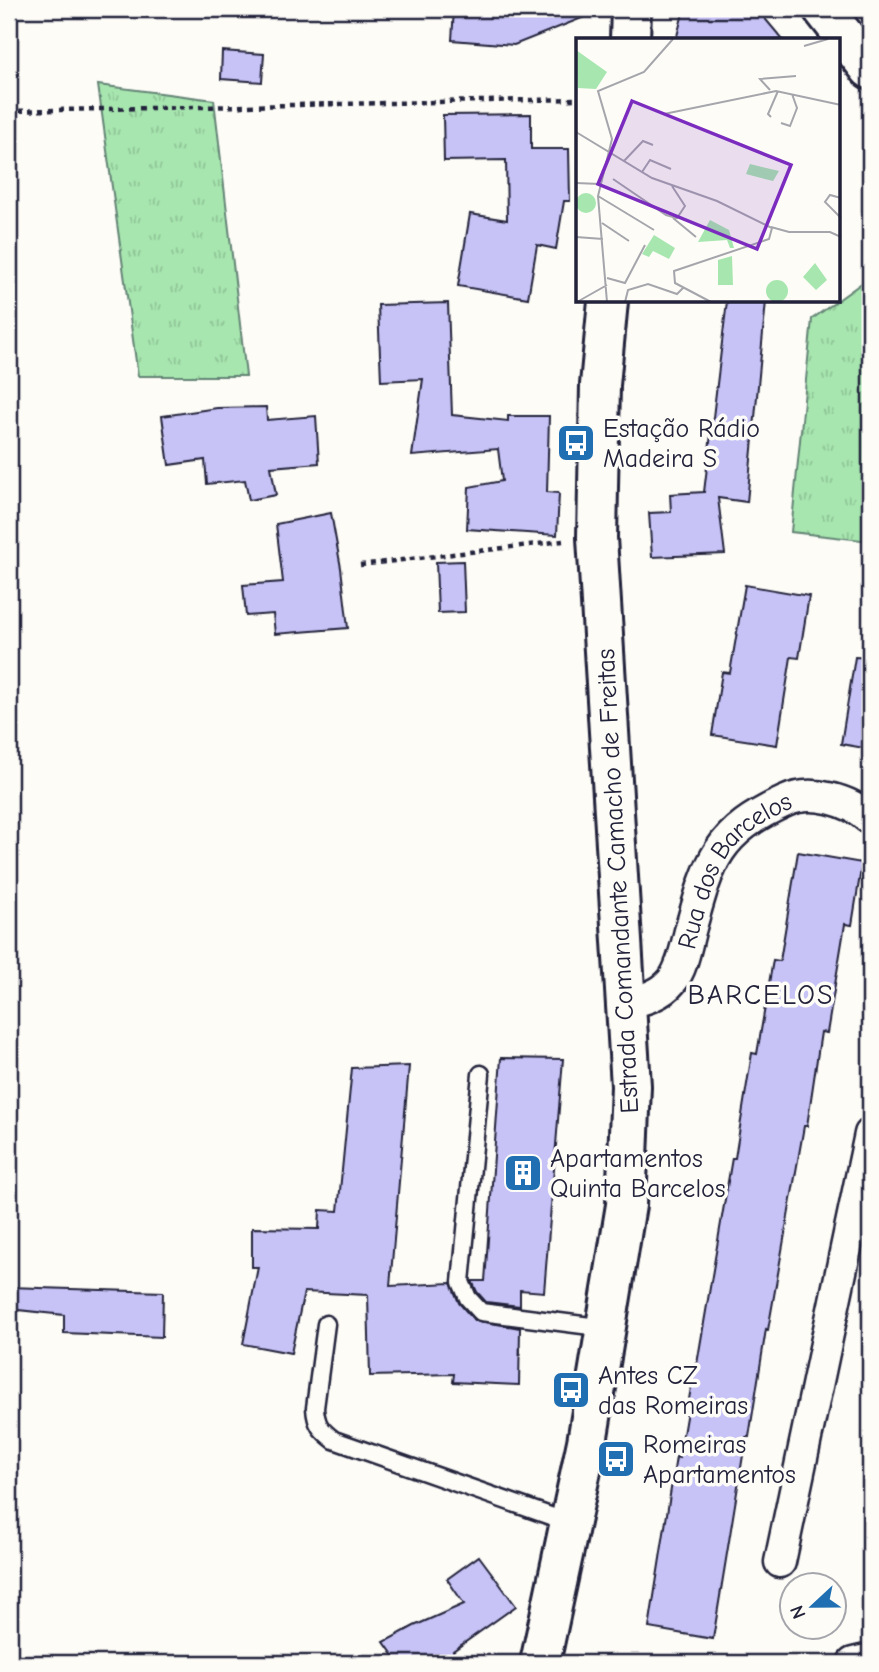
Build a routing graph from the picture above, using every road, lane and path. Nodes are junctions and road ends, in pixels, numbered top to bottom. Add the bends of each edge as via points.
1 (631, 9) edge
2 (823, 9) edge
3 (630, 38) edge
4 (870, 69) edge
5 (576, 99) edge
6 (9, 111) edge
7 (608, 303) edge
8 (568, 541) dead end
9 (360, 565) dead end
10 (870, 819) edge
11 (624, 1004) junction
12 (481, 1074) dead end
13 (870, 1134) edge
14 (326, 1324) dead end
15 (606, 1328) junction
16 (570, 1523) junction
17 (780, 1562) dead end
18 (540, 1663) edge

1 - 3 main road
2 - 4 main road
5 - 6 path
7 - 11 main road, Estrada Comandante Camacho de Freitas via 600,386 597,538
8 - 9 path
10 - 11 street, Rua dos Barcelos via 834,801 797,796 763,811 730,835 708,871 671,982 650,998
11 - 15 main road, Estrada Comandante Camacho de Freitas via 631,1086 626,1205
12 - 15 lane via 461,1282 468,1298 481,1312
13 - 17 street
14 - 16 lane via 315,1408 320,1429 334,1440
15 - 16 main road, Estrada Comandante Camacho de Freitas
16 - 18 main road, Estrada Comandante Camacho de Freitas

